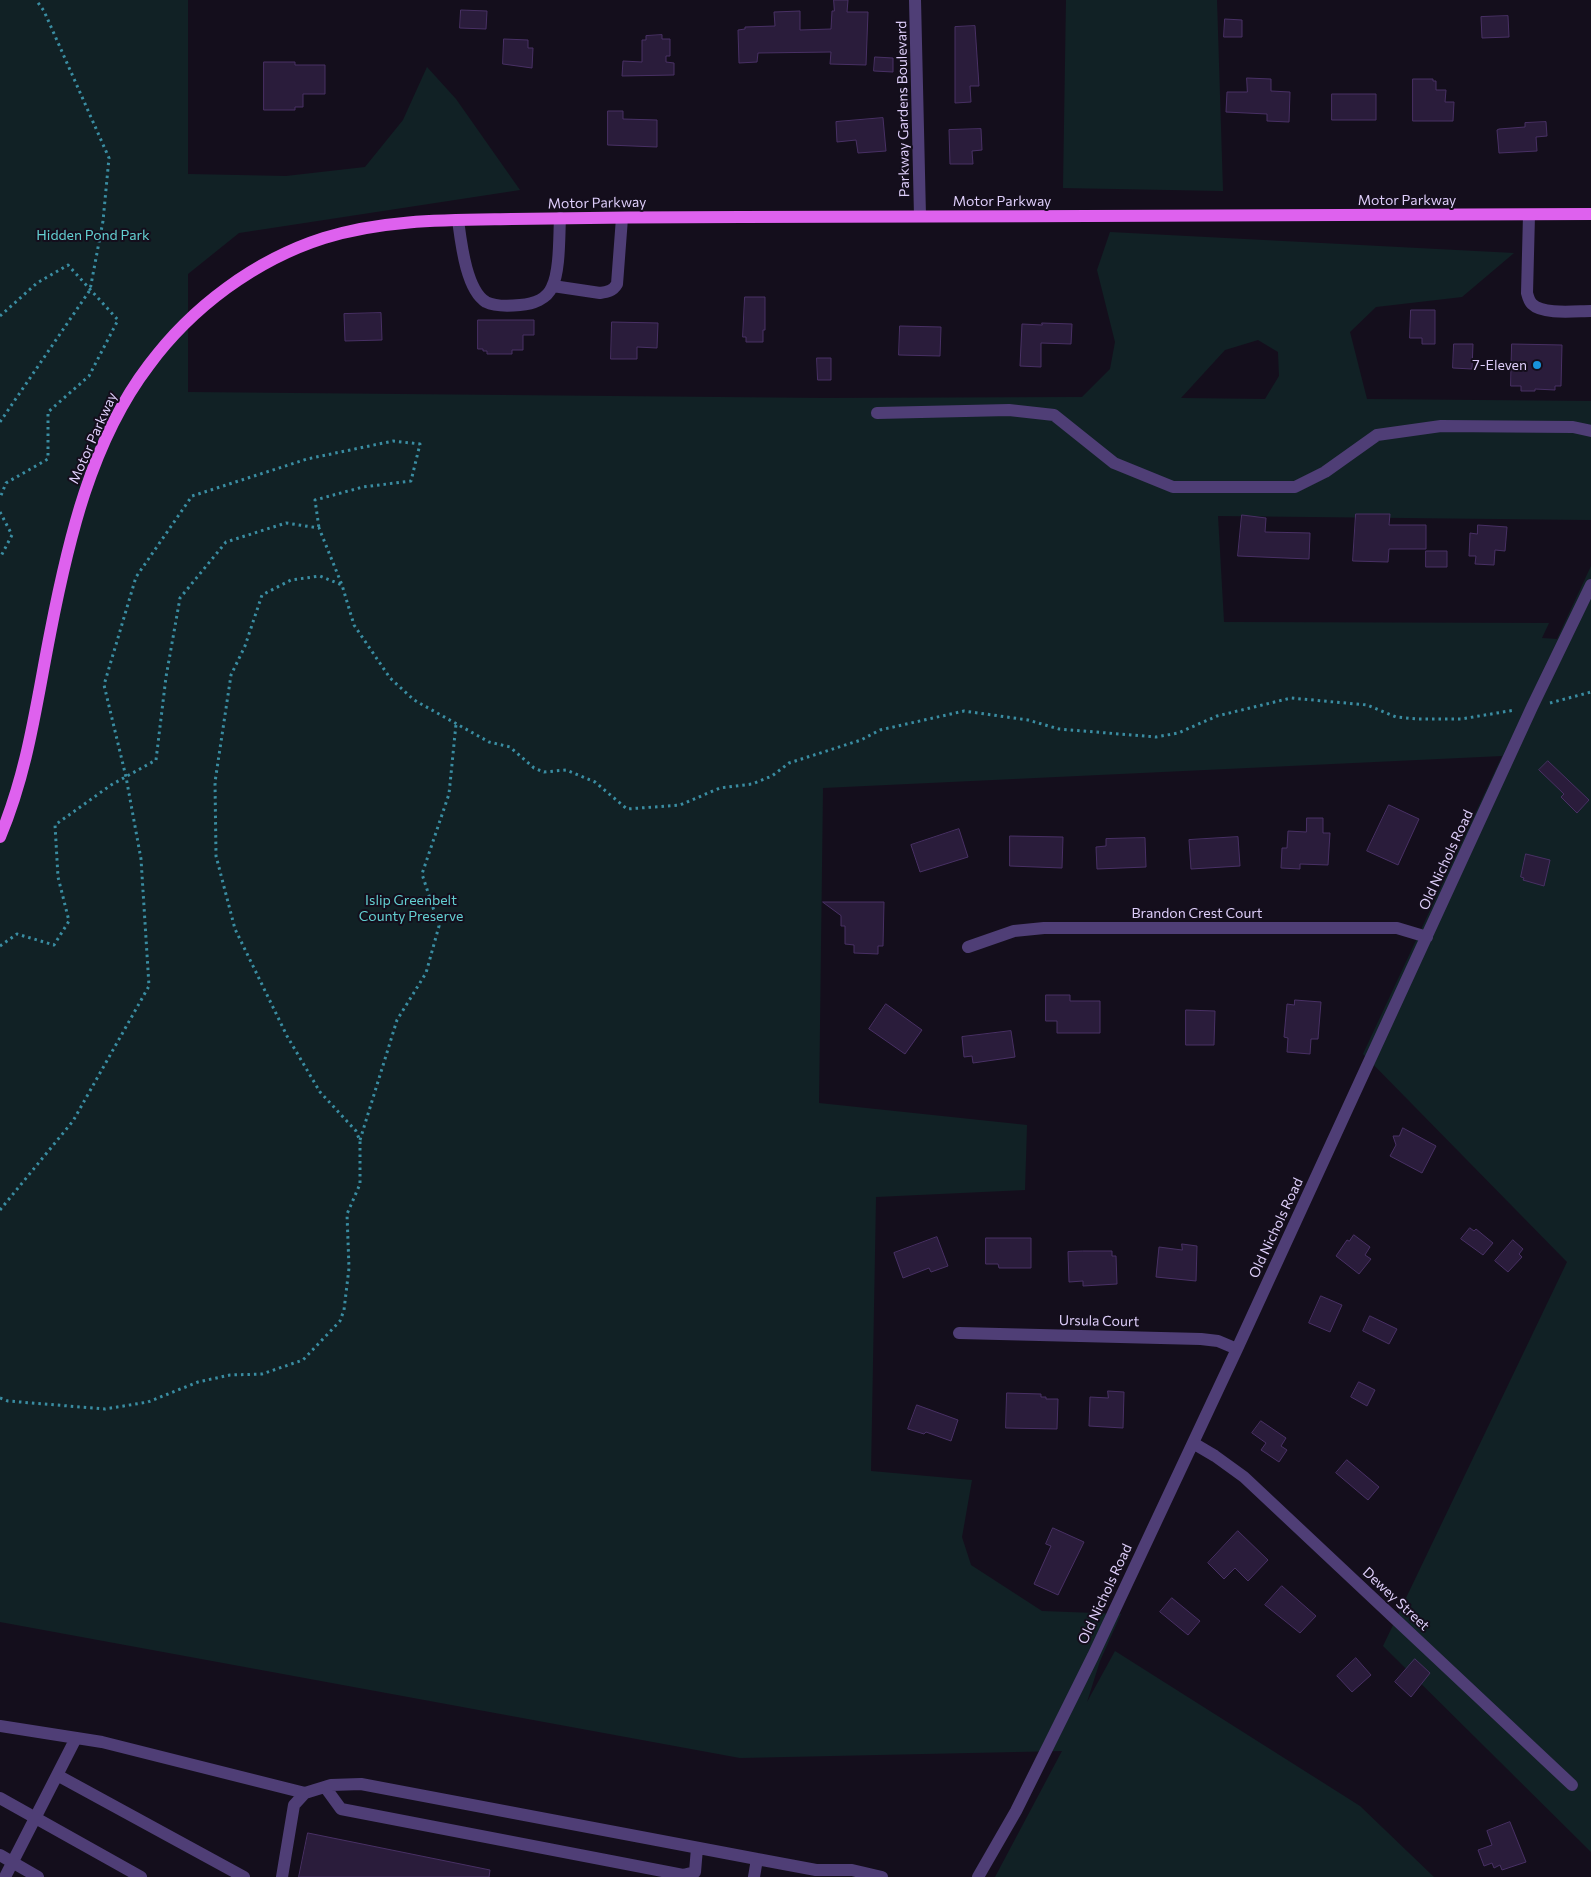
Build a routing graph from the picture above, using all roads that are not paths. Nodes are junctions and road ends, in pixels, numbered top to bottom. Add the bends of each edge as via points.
1 (915, 0) edge
2 (1591, 214) edge
3 (1529, 215) junction
4 (920, 216) junction
5 (560, 218) junction
6 (622, 218) junction
7 (458, 220) junction
8 (553, 286) junction
9 (1591, 311) edge
10 (877, 413) dead end
11 (1591, 431) edge
12 (1591, 586) edge
13 (0, 837) edge
14 (1427, 937) junction
15 (968, 947) dead end
16 (959, 1333) dead end
17 (1237, 1349) junction
18 (1193, 1443) junction
19 (0, 1726) edge
20 (76, 1738) junction
21 (56, 1775) junction
22 (1572, 1785) dead end
23 (325, 1787) junction
24 (306, 1792) junction
25 (0, 1798) edge
26 (35, 1817) junction
27 (698, 1848) junction
28 (0, 1855) edge
29 (757, 1859) junction
30 (12, 1862) junction
31 (816, 1870) junction
32 (5, 1877) edge
33 (38, 1877) edge
34 (141, 1877) edge
35 (244, 1877) edge
36 (282, 1877) edge
37 (754, 1877) edge
38 (829, 1877) edge
39 (882, 1877) edge
40 (978, 1877) edge

1 - 4 street, Parkway Gardens Boulevard
2 - 3 main road, Motor Parkway
3 - 4 main road, Motor Parkway
3 - 9 street via 1527,293 1530,303 1545,311
4 - 6 main road, Motor Parkway
5 - 6 main road, Motor Parkway
5 - 7 main road, Motor Parkway
5 - 8 street
6 - 8 street via 617,284 614,288 600,292
7 - 8 street via 461,248 480,298 501,306 525,305 548,295
7 - 13 main road, Motor Parkway via 403,223 350,231 274,258 232,285 188,320 147,366 131,389 108,435 80,507 58,592 26,760
10 - 11 street via 1009,410 1054,415 1114,463 1173,486 1294,486 1325,472 1377,435 1440,426
12 - 14 street, Old Nichols Road
14 - 15 street, Brandon Crest Court via 1397,928 1044,928 1014,931
14 - 17 street, Old Nichols Road
16 - 17 street, Ursula Court via 1201,1339 1218,1341
17 - 18 street, Old Nichols Road
18 - 22 street, Dewey Street via 1244,1477
18 - 40 street, Old Nichols Road via 1093,1656 1035,1773
19 - 20 street
20 - 21 street
20 - 24 street
21 - 26 street
21 - 35 street
23 - 24 street
23 - 27 street via 361,1784
23 - 27 street via 342,1809 683,1875 695,1872
24 - 36 street via 294,1805
25 - 26 street
26 - 30 street
26 - 34 street
27 - 29 street
28 - 30 street
29 - 31 street
29 - 37 street
30 - 32 street
30 - 33 street
31 - 38 street
31 - 39 street via 852,1870

